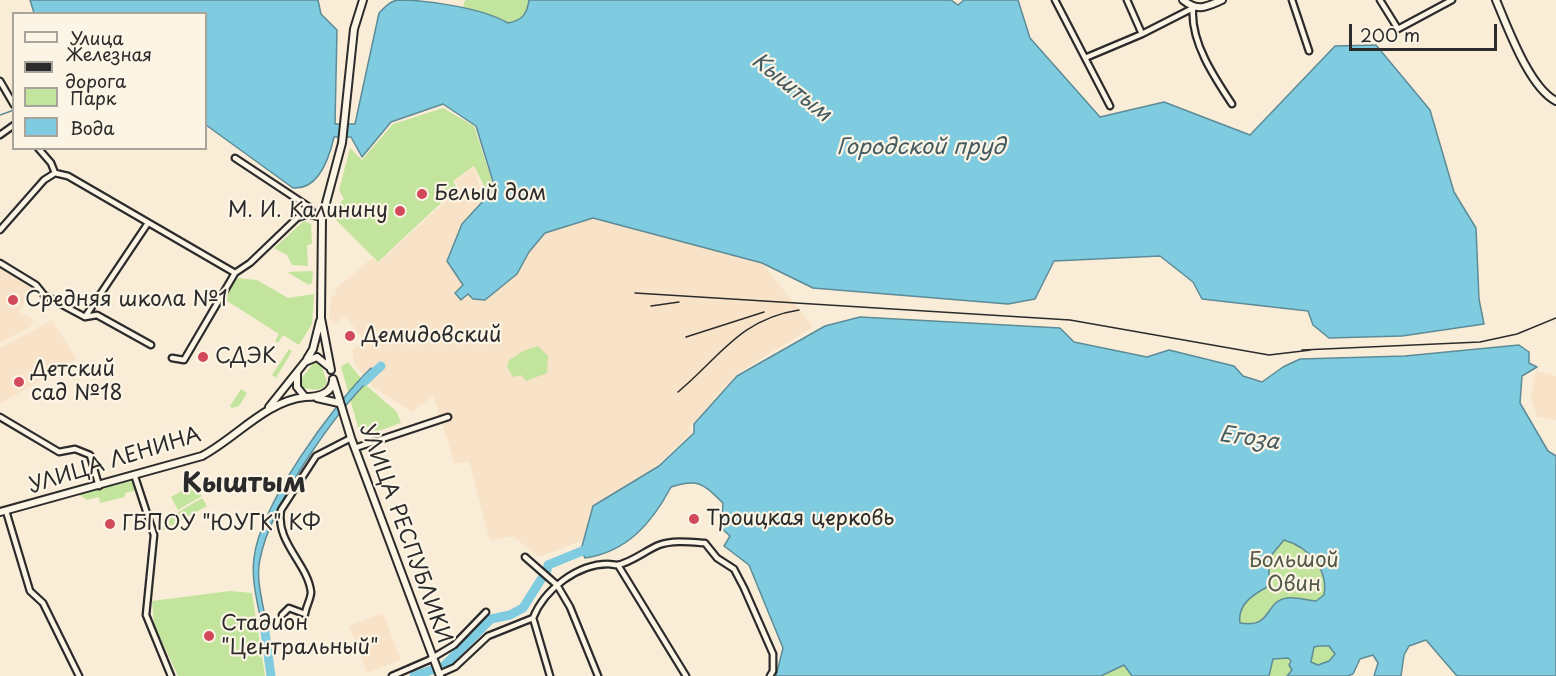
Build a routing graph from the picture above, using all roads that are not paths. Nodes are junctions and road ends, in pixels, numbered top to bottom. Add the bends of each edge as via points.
1 (362, 0) edge
2 (1055, 0) edge
3 (1127, 0) edge
4 (1183, 0) edge
5 (1222, 0) edge
6 (1292, 0) edge
7 (1380, 0) edge
8 (1496, 0) edge
9 (1449, 1) edge
10 (1193, 8) junction
11 (1142, 34) junction
12 (1309, 51) dead end
13 (1085, 58) junction
14 (0, 81) edge
15 (1556, 101) edge
16 (12, 102) edge
17 (1232, 104) dead end
18 (1110, 106) dead end
19 (40, 150) edge
20 (235, 158) dead end
21 (55, 173) junction
22 (314, 214) junction
23 (322, 218) junction
24 (148, 223) junction
25 (0, 230) edge
26 (0, 263) edge
27 (236, 273) junction
28 (85, 317) junction
29 (321, 318) junction
30 (151, 345) dead end
31 (172, 358) dead end
32 (305, 362) junction
33 (331, 370) junction
34 (297, 373) junction
35 (333, 379) junction
36 (307, 397) junction
37 (339, 403) junction
38 (265, 412) junction
39 (0, 417) edge
40 (448, 417) dead end
41 (351, 438) junction
42 (355, 448) junction
43 (135, 477) junction
44 (99, 486) junction
45 (3, 512) edge
46 (525, 557) dead end
47 (618, 565) junction
48 (556, 585) junction
49 (486, 612) dead end
50 (282, 615) dead end
51 (533, 618) junction
52 (433, 658) junction
53 (438, 672) edge
54 (79, 676) edge
55 (171, 676) edge
56 (392, 676) edge
57 (550, 676) edge
58 (598, 676) edge
59 (686, 676) edge
60 (770, 676) edge

1 - 23 main road via 352,40 342,143
2 - 13 street
3 - 11 street
4 - 10 main road
5 - 10 main road via 1202,9
6 - 12 street
7 - 9 street via 1398,29
8 - 15 main road via 1524,60 1543,91
10 - 11 street
10 - 17 street via 1192,20 1211,74
11 - 13 street
13 - 18 street
14 - 16 street
19 - 21 street
20 - 22 street
21 - 24 street via 68,176
21 - 25 street via 44,180
22 - 23 street
22 - 27 street via 292,222
23 - 29 main road
24 - 27 street
24 - 28 street
26 - 28 street via 36,285 44,295
27 - 31 street via 184,360
28 - 30 street via 97,315
29 - 32 main road via 313,349
29 - 33 main road
32 - 33 main road via 316,357
32 - 34 main road
33 - 35 main road
34 - 36 main road via 297,387
34 - 38 main road
35 - 36 main road via 329,390
35 - 37 main road, УЛИЦА РЕСПУБЛИКИ
36 - 37 main road
36 - 38 main road via 287,400
37 - 41 main road, УЛИЦА РЕСПУБЛИКИ
38 - 43 main road, УЛИЦА ЛЕНИНА via 202,456
39 - 44 street via 59,452 75,449 90,455
40 - 42 street
41 - 42 main road, УЛИЦА РЕСПУБЛИКИ
41 - 50 street via 316,456 281,510 284,536 308,581 311,598 305,614 289,608
42 - 52 main road, УЛИЦА РЕСПУБЛИКИ
43 - 44 main road, УЛИЦА ЛЕНИНА
43 - 55 street via 154,535 146,615
44 - 45 main road, УЛИЦА ЛЕНИНА
45 - 54 street via 30,591 43,603
46 - 48 street
47 - 48 street via 607,563 582,570
47 - 59 street
47 - 60 street via 660,545 705,543 717,558 734,569 744,588 773,654
48 - 51 street via 539,603
48 - 58 street via 581,630
49 - 52 street via 454,645
51 - 53 street via 488,636 455,667
51 - 57 street
52 - 53 main road, УЛИЦА РЕСПУБЛИКИ
52 - 56 street

